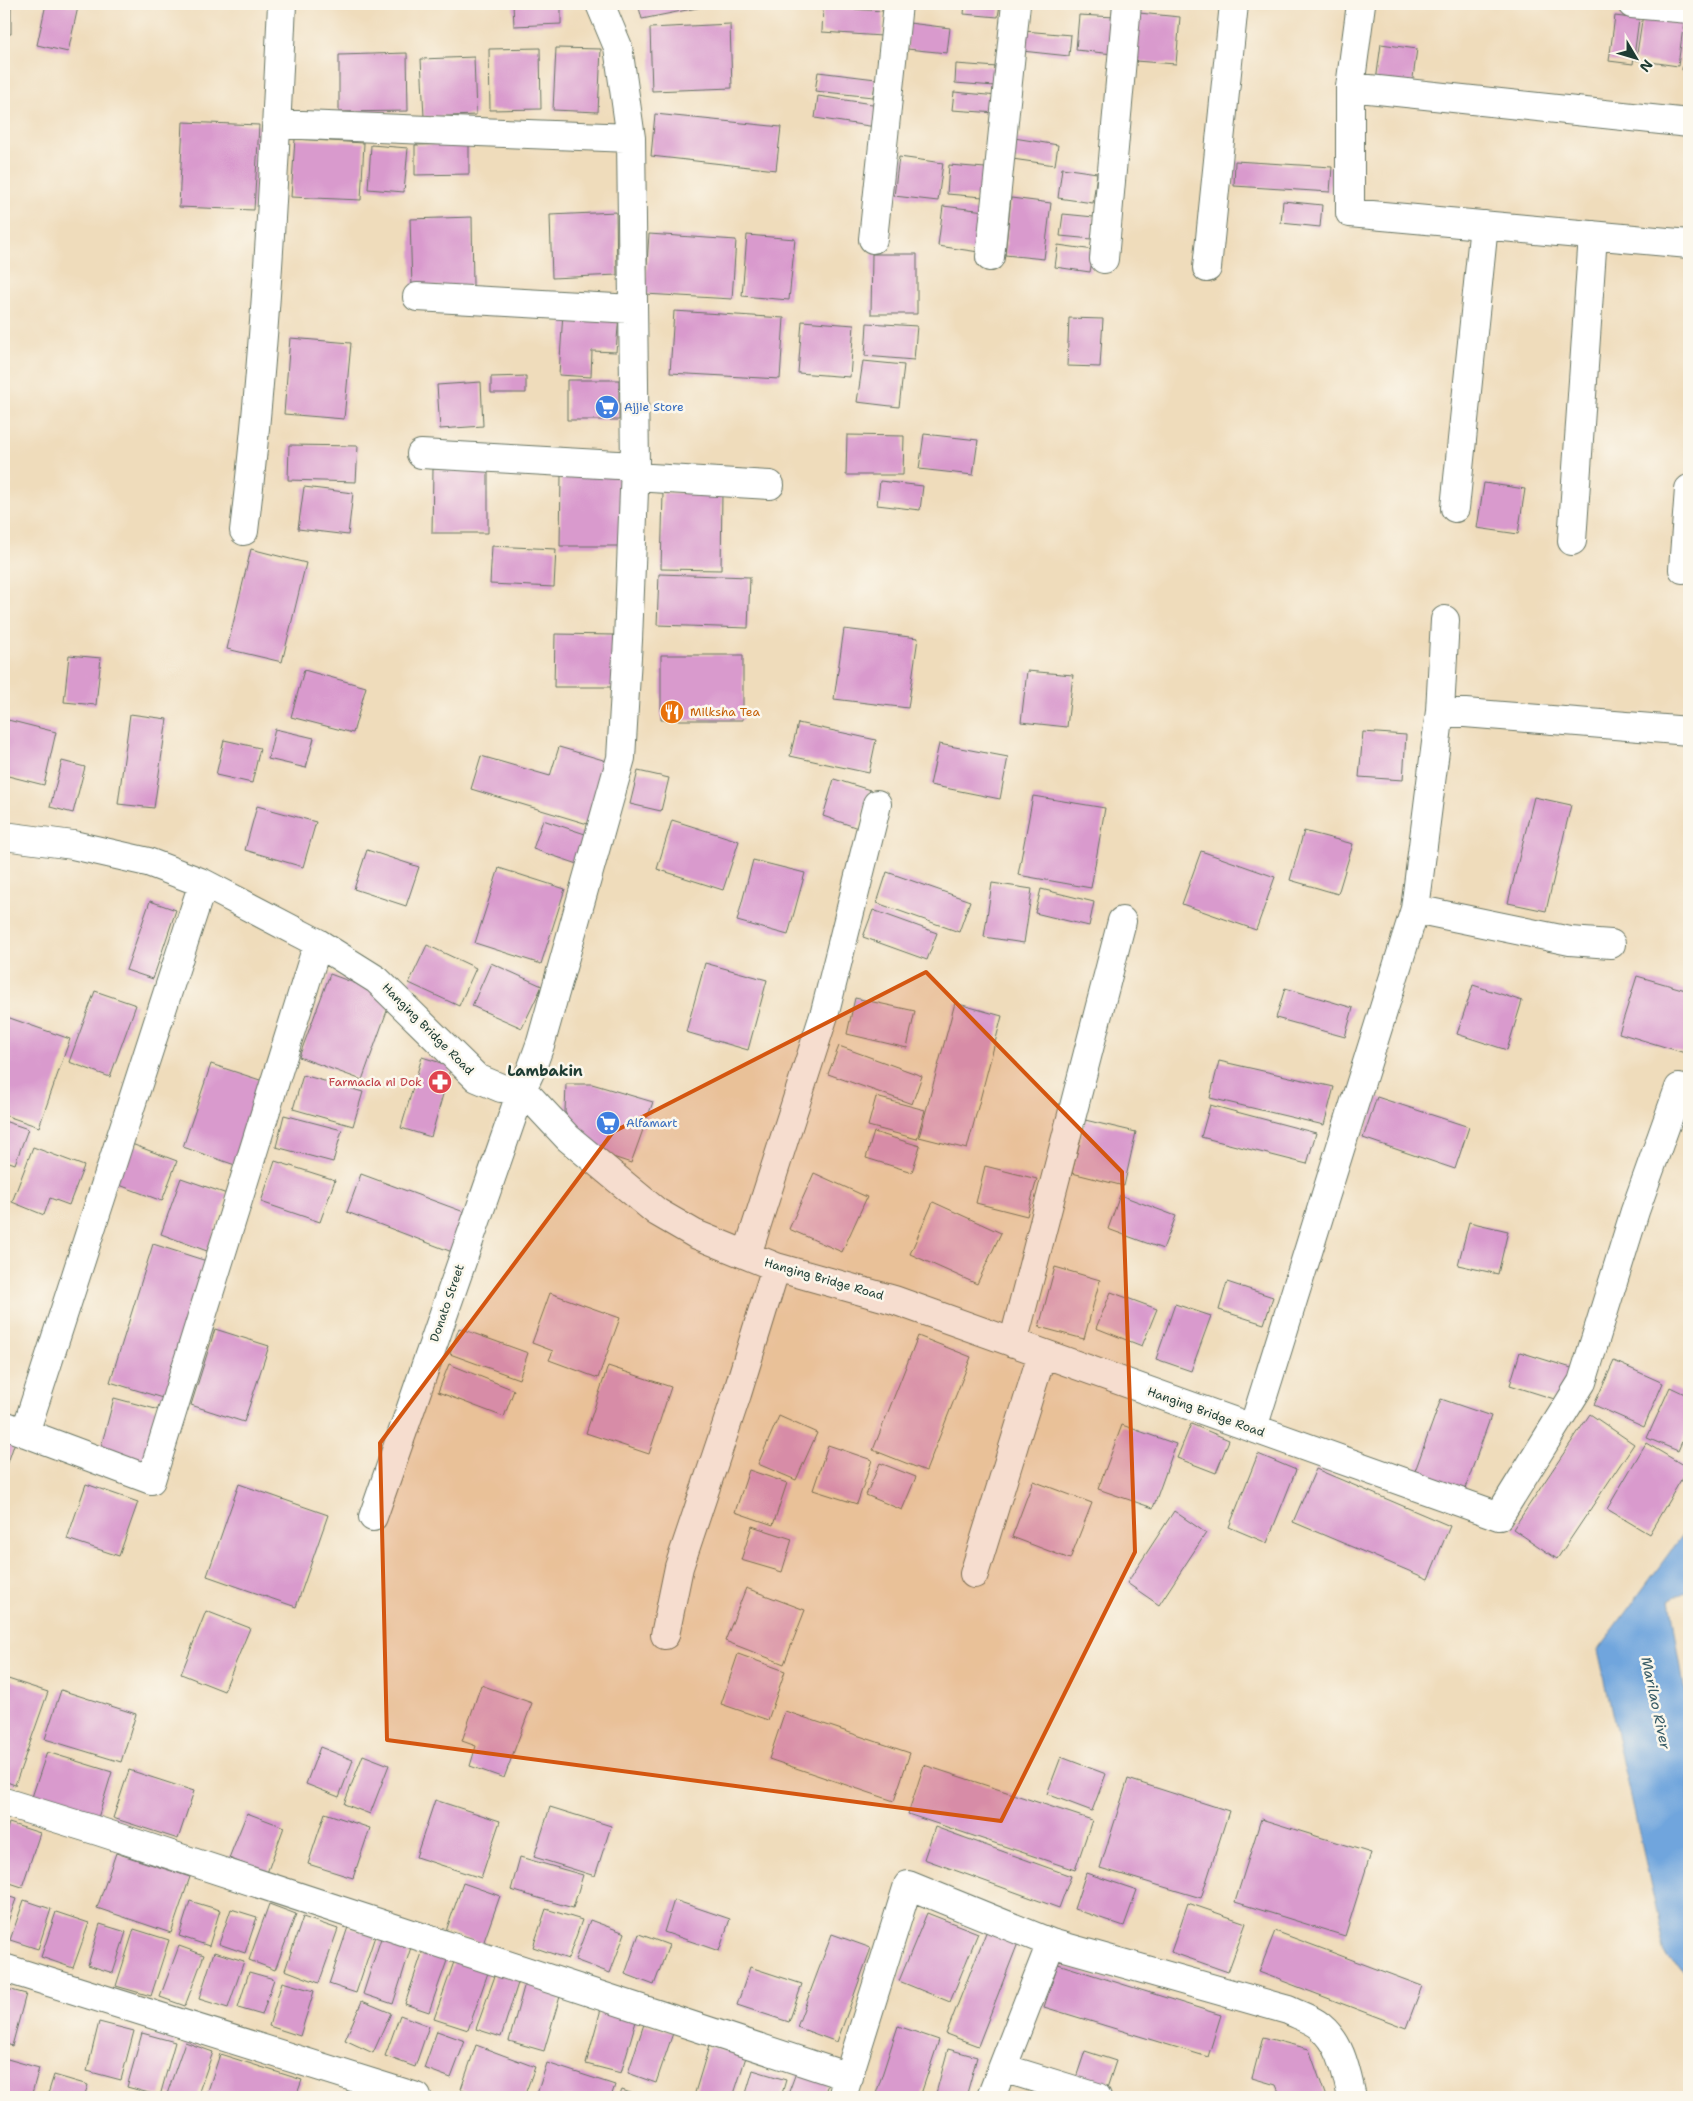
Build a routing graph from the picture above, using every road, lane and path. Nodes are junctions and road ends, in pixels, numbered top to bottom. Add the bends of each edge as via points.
1 (282, 4) edge
2 (600, 4) edge
3 (898, 4) edge
4 (1016, 4) edge
5 (1127, 4) edge
6 (1234, 4) edge
7 (1361, 4) edge
8 (1632, 4) edge
9 (1689, 9) edge
10 (1350, 88) junction
11 (1689, 122) edge
12 (276, 124) junction
13 (631, 138) junction
14 (1484, 225) junction
15 (1593, 235) junction
16 (873, 239) dead end
17 (1689, 244) edge
18 (990, 257) dead end
19 (1104, 259) dead end
20 (1207, 268) dead end
21 (418, 297) dead end
22 (633, 309) junction
23 (421, 454) dead end
24 (634, 472) junction
25 (770, 486) dead end
26 (1689, 489) edge
27 (1455, 508) dead end
28 (244, 531) dead end
29 (1572, 541) dead end
30 (1683, 569) dead end
31 (1444, 620) dead end
32 (1440, 711) junction
33 (1689, 731) edge
34 (877, 804) dead end
35 (4, 836) edge
36 (203, 883) junction
37 (1415, 909) junction
38 (1122, 921) dead end
39 (318, 943) junction
40 (1611, 944) dead end
41 (1679, 1088) dead end
42 (522, 1089) junction
43 (747, 1255) junction
44 (776, 1267) junction
45 (1013, 1343) junction
46 (1042, 1354) junction
47 (1252, 1428) junction
48 (14, 1429) edge
49 (373, 1517) dead end
50 (974, 1574) dead end
51 (665, 1635) dead end
52 (4, 1802) edge
53 (1052, 1943) junction
54 (4, 1968) edge
55 (1003, 2068) junction
56 (846, 2087) edge
57 (416, 2097) edge
58 (991, 2097) edge
59 (1097, 2097) edge
60 (1352, 2097) edge

1 - 12 street
2 - 13 street, Donato Street via 618,47
3 - 16 street
4 - 18 street
5 - 19 street
6 - 20 street
7 - 10 street
8 - 9 street
10 - 11 street
10 - 14 street via 1350,213
12 - 13 street
12 - 28 street via 256,432
13 - 22 street, Donato Street
14 - 15 street
14 - 27 street
15 - 17 street
15 - 29 street
21 - 22 street
22 - 24 street, Donato Street
23 - 24 street
24 - 25 street
24 - 42 street, Donato Street via 621,758 541,1042
26 - 30 street
31 - 32 street
32 - 33 street
32 - 37 street
34 - 43 street via 825,1012
35 - 36 street, Hanging Bridge Road via 73,845 148,862
36 - 39 street, Hanging Bridge Road
36 - 48 street
37 - 40 street via 1570,941
37 - 47 street
38 - 45 street
39 - 42 street, Hanging Bridge Road via 377,980 477,1078 501,1088
39 - 48 street via 151,1480
41 - 47 street, Hanging Bridge Road via 1635,1211 1582,1382 1499,1516
42 - 43 street, Hanging Bridge Road via 568,1138 658,1212 695,1234
42 - 49 street, Donato Street
43 - 44 street, Hanging Bridge Road
44 - 45 street, Hanging Bridge Road via 894,1300
44 - 51 street via 679,1567
45 - 46 street, Hanging Bridge Road
46 - 47 street, Hanging Bridge Road
46 - 50 street
52 - 56 street via 98,1830
53 - 55 street
53 - 56 street via 908,1885
53 - 60 street via 1288,2010 1319,2025 1334,2041 1341,2056
54 - 57 street
55 - 58 street
55 - 59 street

